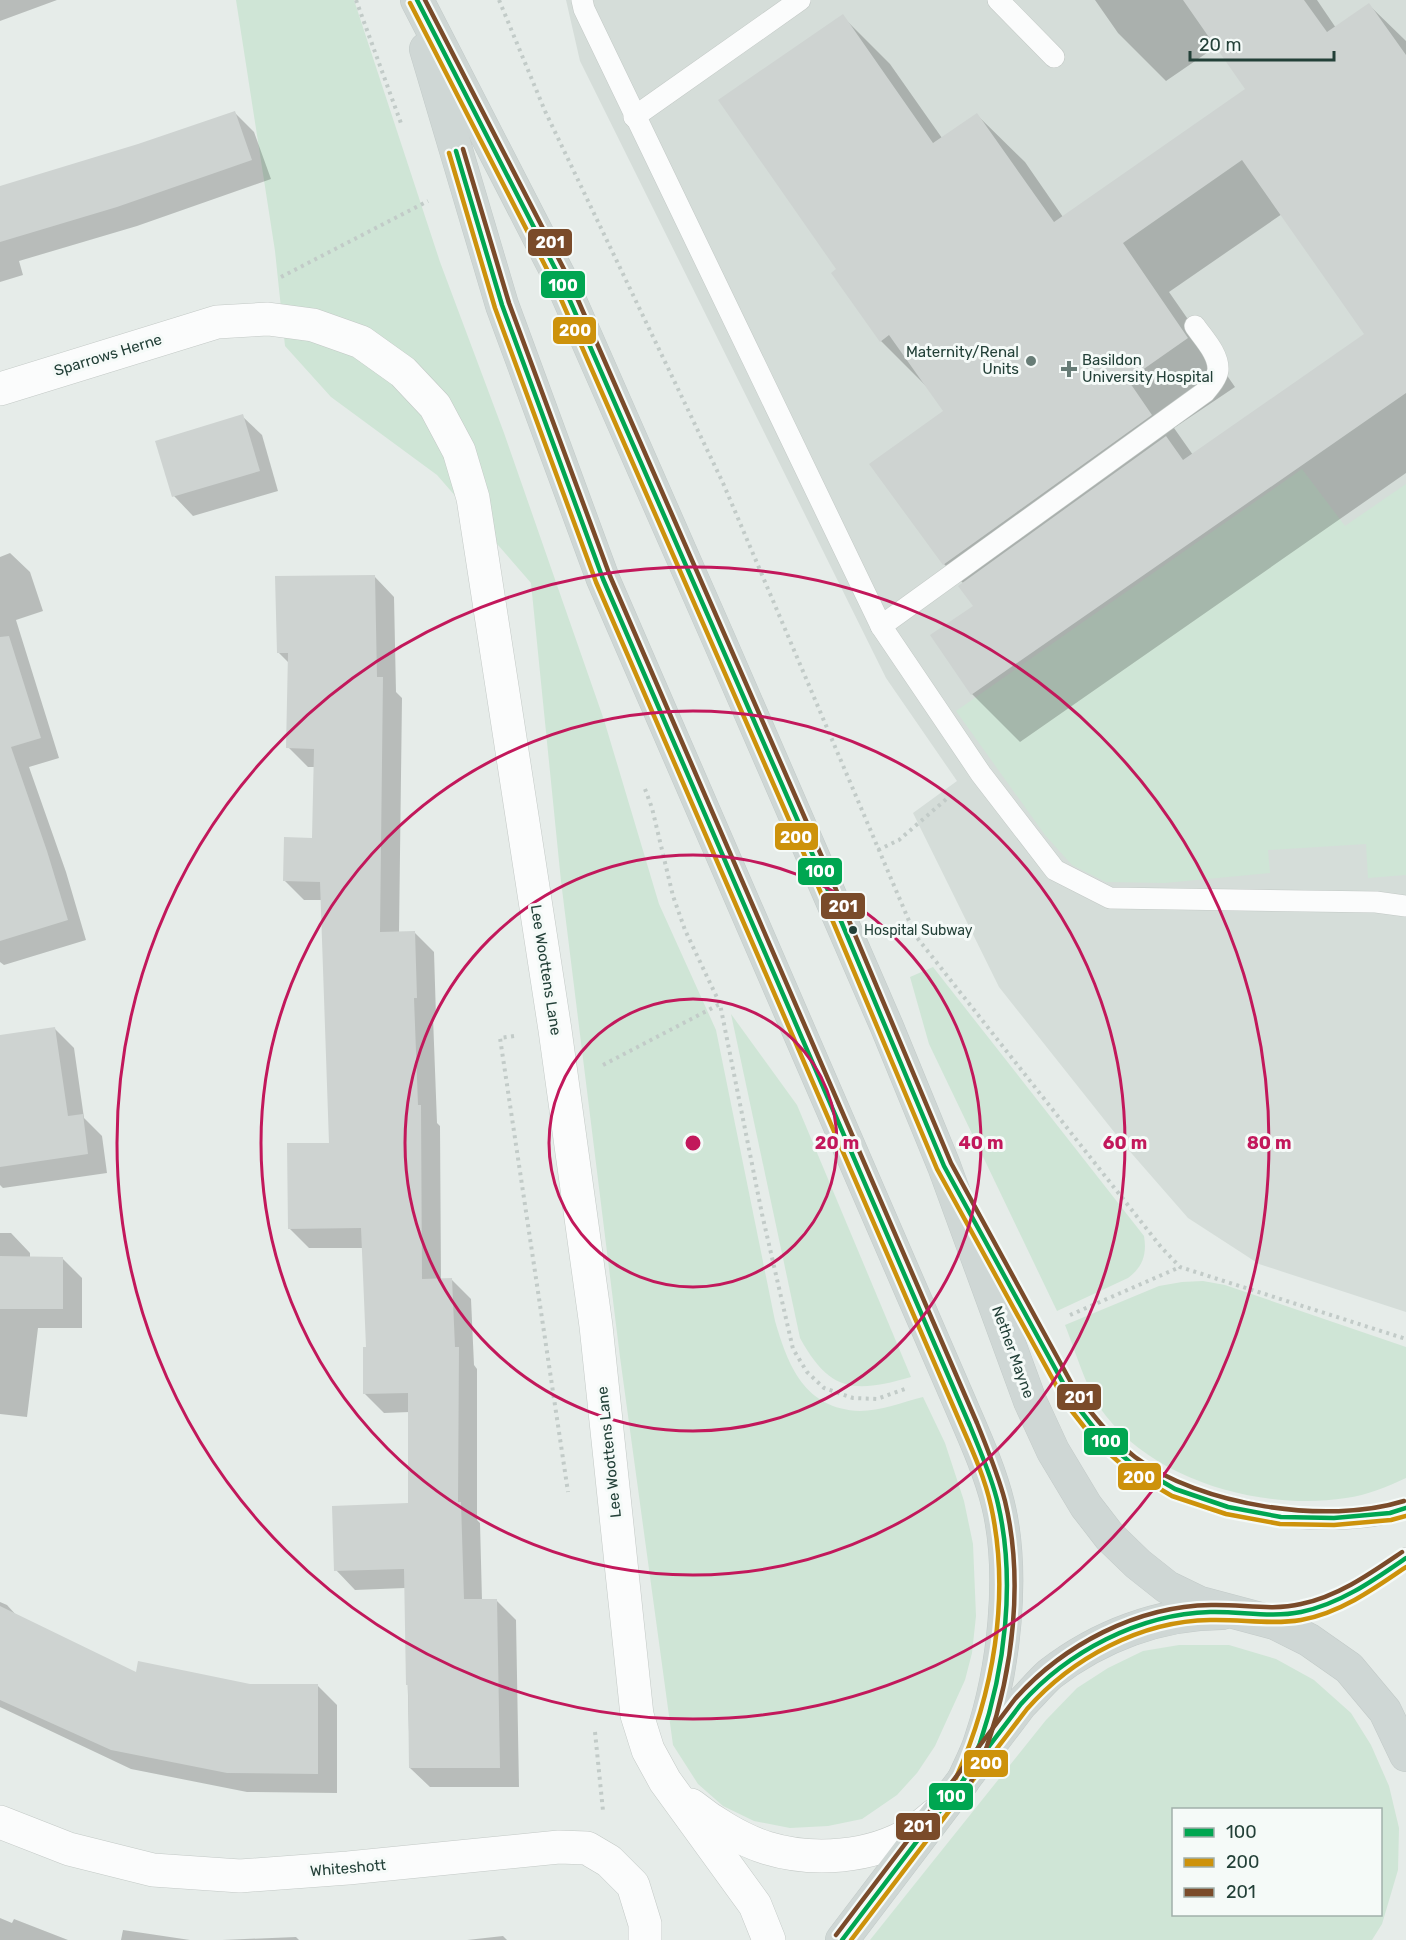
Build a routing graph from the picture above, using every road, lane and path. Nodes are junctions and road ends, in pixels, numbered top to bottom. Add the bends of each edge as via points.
1 (411, 0) edge
2 (417, 0) edge
3 (499, 0) edge
4 (582, 0) edge
5 (800, 0) edge
6 (998, 0) edge
7 (1054, 57) dead end
8 (634, 117) junction
9 (428, 201) dead end
10 (271, 282) dead end
11 (217, 322) joint
12 (1195, 326) dead end
13 (0, 389) edge
14 (881, 626) junction
15 (949, 797) dead end
16 (878, 850) junction
17 (1406, 892) edge
18 (1376, 902) junction
19 (1406, 906) edge
20 (685, 930) dead end
21 (720, 1004) junction
22 (500, 1038) dead end
23 (598, 1057) dead end
24 (944, 1166) junction
25 (1180, 1268) junction
26 (1070, 1315) dead end
27 (1406, 1339) edge
28 (905, 1389) dead end
29 (569, 1497) dead end
30 (1406, 1508) edge
31 (1406, 1558) edge
32 (1239, 1613) junction
33 (595, 1729) dead end
34 (1406, 1755) edge
35 (665, 1781) junction
36 (963, 1781) junction
37 (939, 1813) junction
38 (0, 1822) edge
39 (587, 1848) junction
40 (645, 1940) edge
41 (769, 1940) edge
42 (842, 1940) edge

1 - 36 main road, Nether Mayne via 502,305 603,579 959,1401 998,1503 1005,1558 1003,1633 995,1692 981,1741
2 - 24 main road, Nether Mayne via 560,278 822,876
3 - 16 path via 545,111 723,483
4 - 8 lane
5 - 8 lane
6 - 7 lane
8 - 14 lane
9 - 10 path
11 - 13 street, Sparrows Herne
11 - 35 street, Lee Woottens Lane via 268,319 313,325 361,342 403,372 435,406 459,451 473,498 555,1030 592,1303 638,1715 648,1750
12 - 14 lane via 1213,351 1218,370 1205,392
14 - 18 lane via 981,774 1056,870 1110,898
15 - 16 path via 899,840
16 - 25 path via 915,935
17 - 18 lane
18 - 19 lane
20 - 21 path
21 - 23 path via 600,1067
21 - 28 path via 793,1349 807,1372 824,1388 853,1398 877,1399
22 - 29 path
24 - 30 lane via 1073,1401 1101,1437 1132,1464 1175,1489 1228,1507 1281,1517 1335,1518
24 - 32 main road, Nether Mayne via 1030,1401 1053,1451 1086,1506 1110,1536 1167,1587 1200,1603
25 - 26 path
25 - 27 path
31 - 32 lane via 1335,1601 1301,1612
32 - 34 main road, Nether Mayne via 1275,1623 1309,1640 1349,1668 1385,1711
32 - 36 main road, Nether Mayne via 1196,1613 1145,1624 1093,1645 1049,1675 1021,1704
33 - 39 path via 604,1825
35 - 37 street, Lee Woottens Lane via 694,1807 733,1833 766,1847 800,1854 865,1852 913,1832
35 - 41 street, Lee Woottens Lane via 756,1905
36 - 37 main road, Nether Mayne
37 - 42 main road, Nether Mayne
38 - 39 street, Whiteshott via 69,1849 153,1870 240,1876 560,1847
39 - 40 street via 609,1861 633,1885 645,1924

